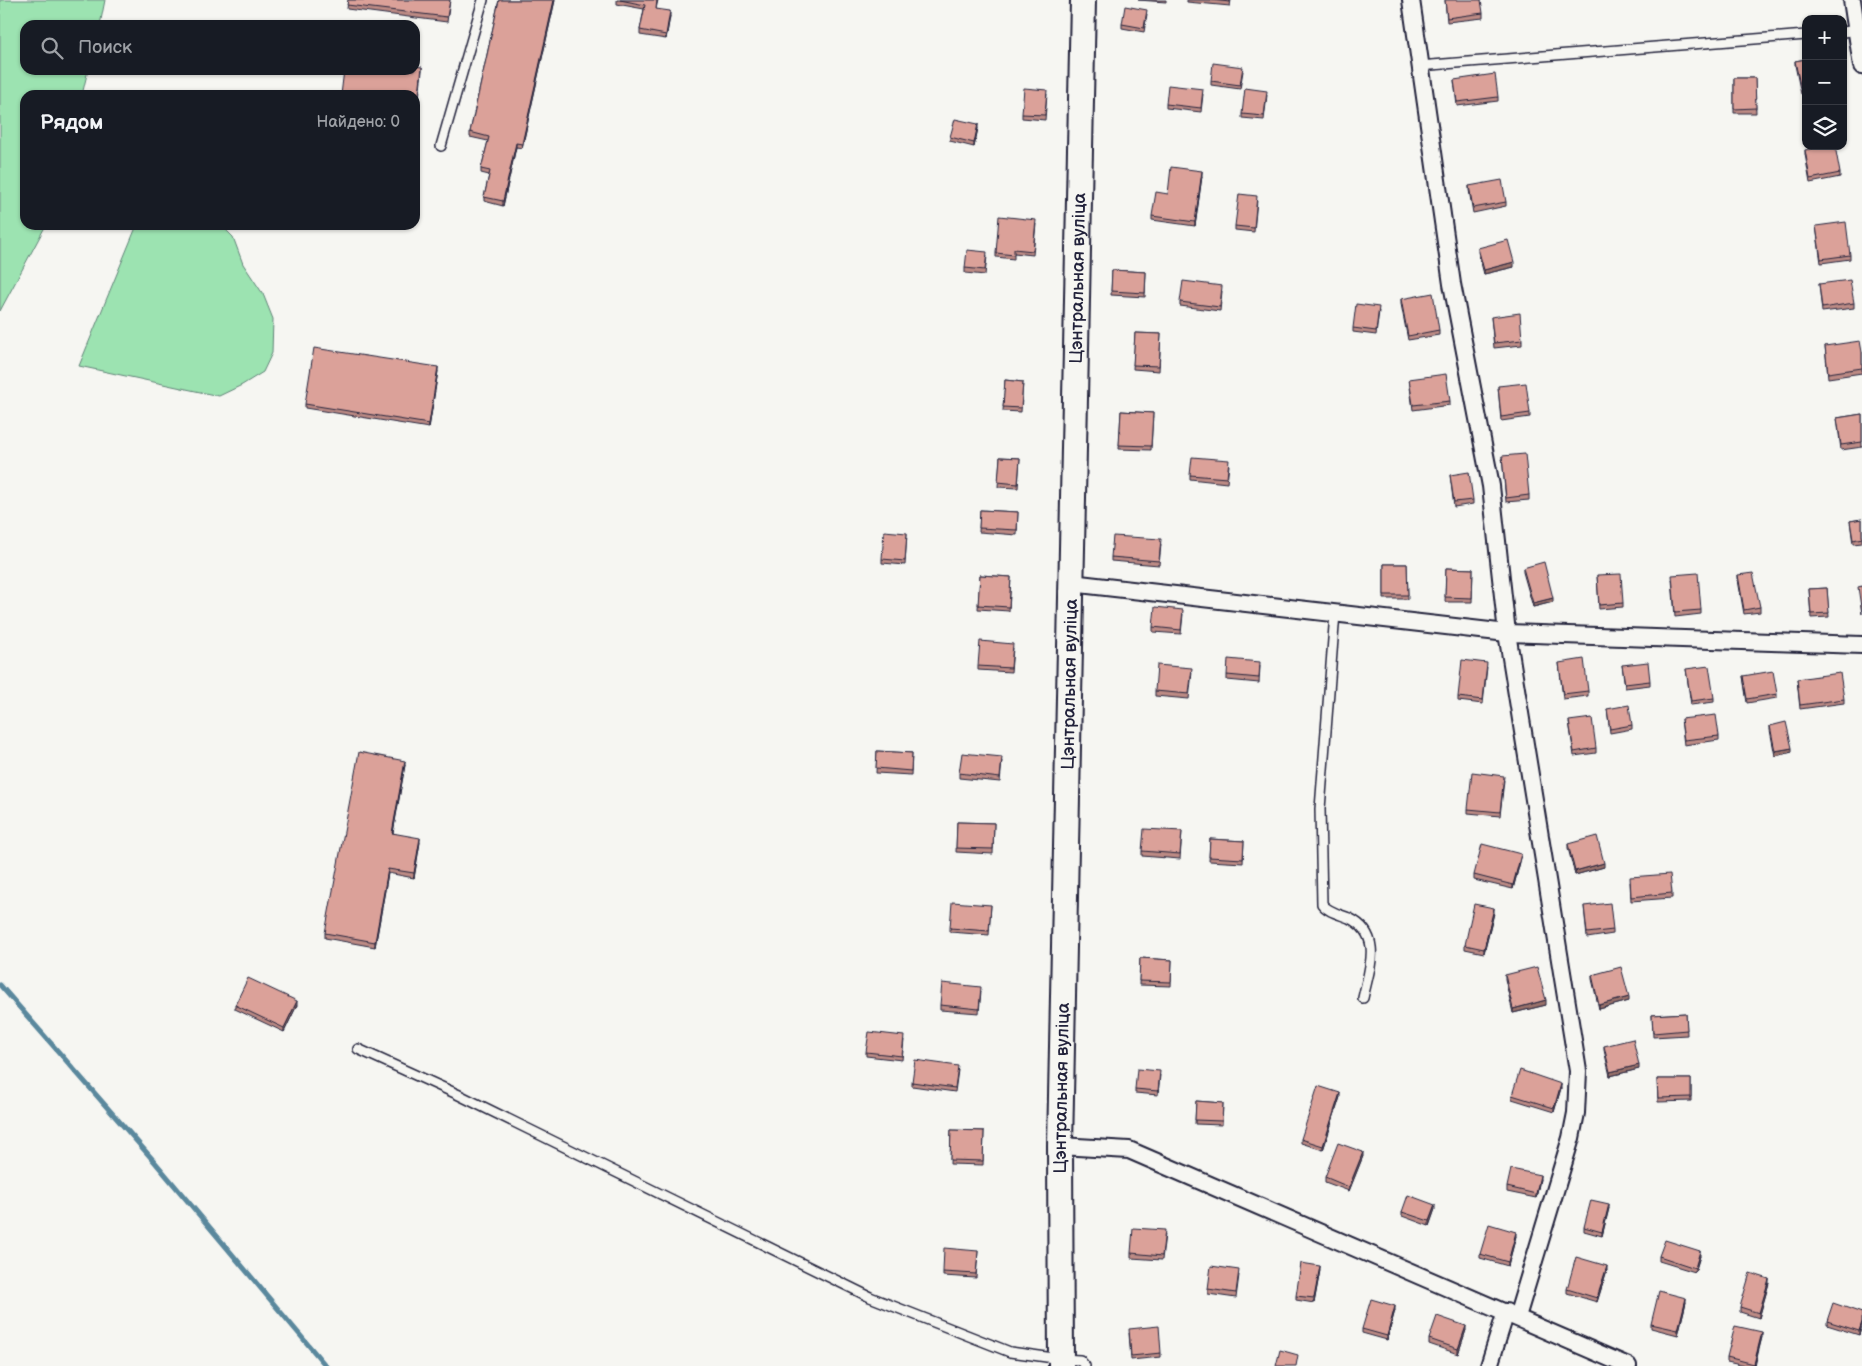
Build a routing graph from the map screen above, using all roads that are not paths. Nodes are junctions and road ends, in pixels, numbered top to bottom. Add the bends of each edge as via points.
1 (483, 0) edge
2 (1083, 0) edge
3 (1411, 0) edge
4 (1852, 0) edge
5 (1850, 31) edge
6 (1802, 35) edge
7 (1419, 66) junction
8 (1862, 66) edge
9 (441, 146) dead end
10 (1071, 583) junction
11 (1335, 613) junction
12 (1507, 633) junction
13 (1862, 645) edge
14 (1363, 998) dead end
15 (358, 1049) dead end
16 (1060, 1146) junction
17 (1511, 1314) junction
18 (1061, 1363) edge
19 (1085, 1366) edge
20 (1489, 1366) edge
21 (1628, 1366) edge

1 - 9 lane
2 - 10 street, Цэнтральная вуліца
3 - 7 street
4 - 5 street
5 - 8 street
6 - 7 lane
7 - 12 street via 1452,284 1491,486
10 - 11 street
10 - 16 street, Цэнтральная вуліца
11 - 12 street
11 - 14 lane via 1320,809 1322,904 1326,910 1358,923 1370,938 1372,956
12 - 13 street
12 - 17 street via 1578,1071 1571,1138
15 - 18 lane via 457,1094 870,1297 1010,1352
16 - 17 street via 1129,1150
16 - 18 street, Цэнтральная вуліца
17 - 20 street
17 - 21 street
18 - 19 lane via 1080,1360

